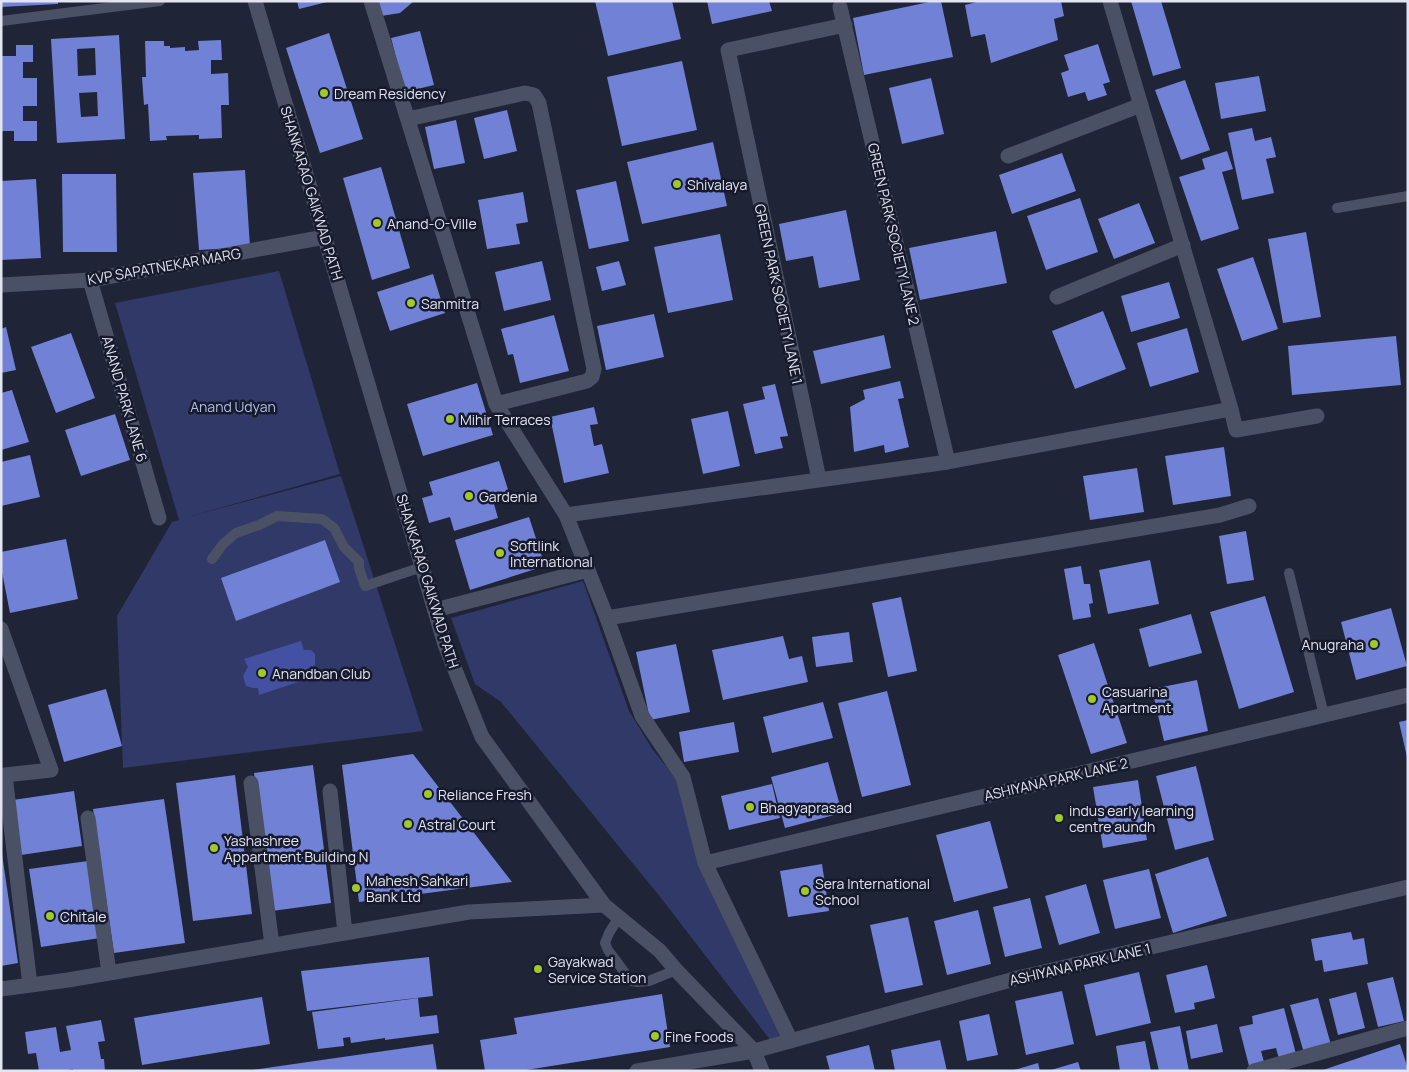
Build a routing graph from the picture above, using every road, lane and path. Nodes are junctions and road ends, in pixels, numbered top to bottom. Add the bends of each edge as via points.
1 (160, 1) edge
2 (255, 1) edge
3 (371, 1) edge
4 (1110, 1) edge
5 (840, 7) dead end
6 (1, 21) edge
7 (845, 25) junction
8 (1141, 105) junction
9 (408, 119) junction
10 (1008, 156) dead end
11 (1408, 196) edge
12 (1337, 208) dead end
13 (325, 237) junction
14 (1183, 245) junction
15 (90, 280) junction
16 (1, 285) edge
17 (1058, 297) dead end
18 (496, 404) junction
19 (1232, 409) junction
20 (1316, 416) dead end
21 (948, 462) junction
22 (819, 480) junction
23 (1249, 506) dead end
24 (566, 515) junction
25 (159, 518) dead end
26 (212, 559) dead end
27 (422, 567) junction
28 (588, 570) junction
29 (1289, 573) dead end
30 (434, 610) junction
31 (607, 618) junction
32 (1, 629) edge
33 (1408, 695) edge
34 (1324, 715) junction
35 (251, 783) dead end
36 (330, 791) dead end
37 (88, 818) dead end
38 (705, 863) junction
39 (1408, 887) edge
40 (604, 905) junction
41 (619, 917) junction
42 (345, 933) junction
43 (272, 945) junction
44 (676, 970) junction
45 (108, 973) junction
46 (30, 985) junction
47 (1, 989) edge
48 (1408, 1028) edge
49 (791, 1041) junction
50 (754, 1051) junction
51 (637, 1071) edge
52 (762, 1071) edge
53 (1254, 1071) edge

1 - 6 lane
2 - 13 street, SHANKARAO GAIKWAD PATH
3 - 9 street
4 - 8 street
5 - 7 street, GREEN PARK SOCIETY LANE 2
7 - 21 street, GREEN PARK SOCIETY LANE 2
7 - 22 street, GREEN PARK SOCIETY LANE 1 via 728,50
8 - 10 street
8 - 14 street
9 - 18 street
9 - 18 street via 525,93 534,95 539,103 594,374 587,381
11 - 12 lane
13 - 15 street, KVP SAPATNEKAR MARG
13 - 27 street, SHANKARAO GAIKWAD PATH
14 - 17 street
14 - 19 street
15 - 16 street, KVP SAPATNEKAR MARG
15 - 25 street, ANAND PARK LANE 6
18 - 24 street
19 - 20 street via 1236,430
19 - 21 street
21 - 22 street
22 - 24 street
23 - 31 street via 1220,515
24 - 28 street
26 - 27 lane via 236,533 277,516 322,519 334,528 344,547 359,562 365,586
27 - 30 street, SHANKARAO GAIKWAD PATH
28 - 30 street
28 - 31 street
29 - 34 lane
30 - 40 street, SHANKARAO GAIKWAD PATH via 482,737
31 - 38 street via 642,716 683,777
32 - 46 street via 51,770 5,775
33 - 34 street, ASHIYANA PARK LANE 2
34 - 38 street, ASHIYANA PARK LANE 2
35 - 43 street
36 - 42 street
37 - 45 street
38 - 49 street
39 - 49 street, ASHIYANA PARK LANE 1 via 1018,978
40 - 41 street, SHANKARAO GAIKWAD PATH
40 - 42 street via 469,912
41 - 44 street, SHANKARAO GAIKWAD PATH via 660,951
41 - 44 lane via 605,943 631,981 649,981
42 - 43 street
43 - 45 street
44 - 50 street, SHANKARAO GAIKWAD PATH
45 - 46 street
46 - 47 street
48 - 53 street
49 - 50 street, ASHIYANA PARK LANE 1
50 - 51 street, ASHIYANA PARK LANE 1
50 - 52 street, SHANKARAO GAIKWAD PATH

